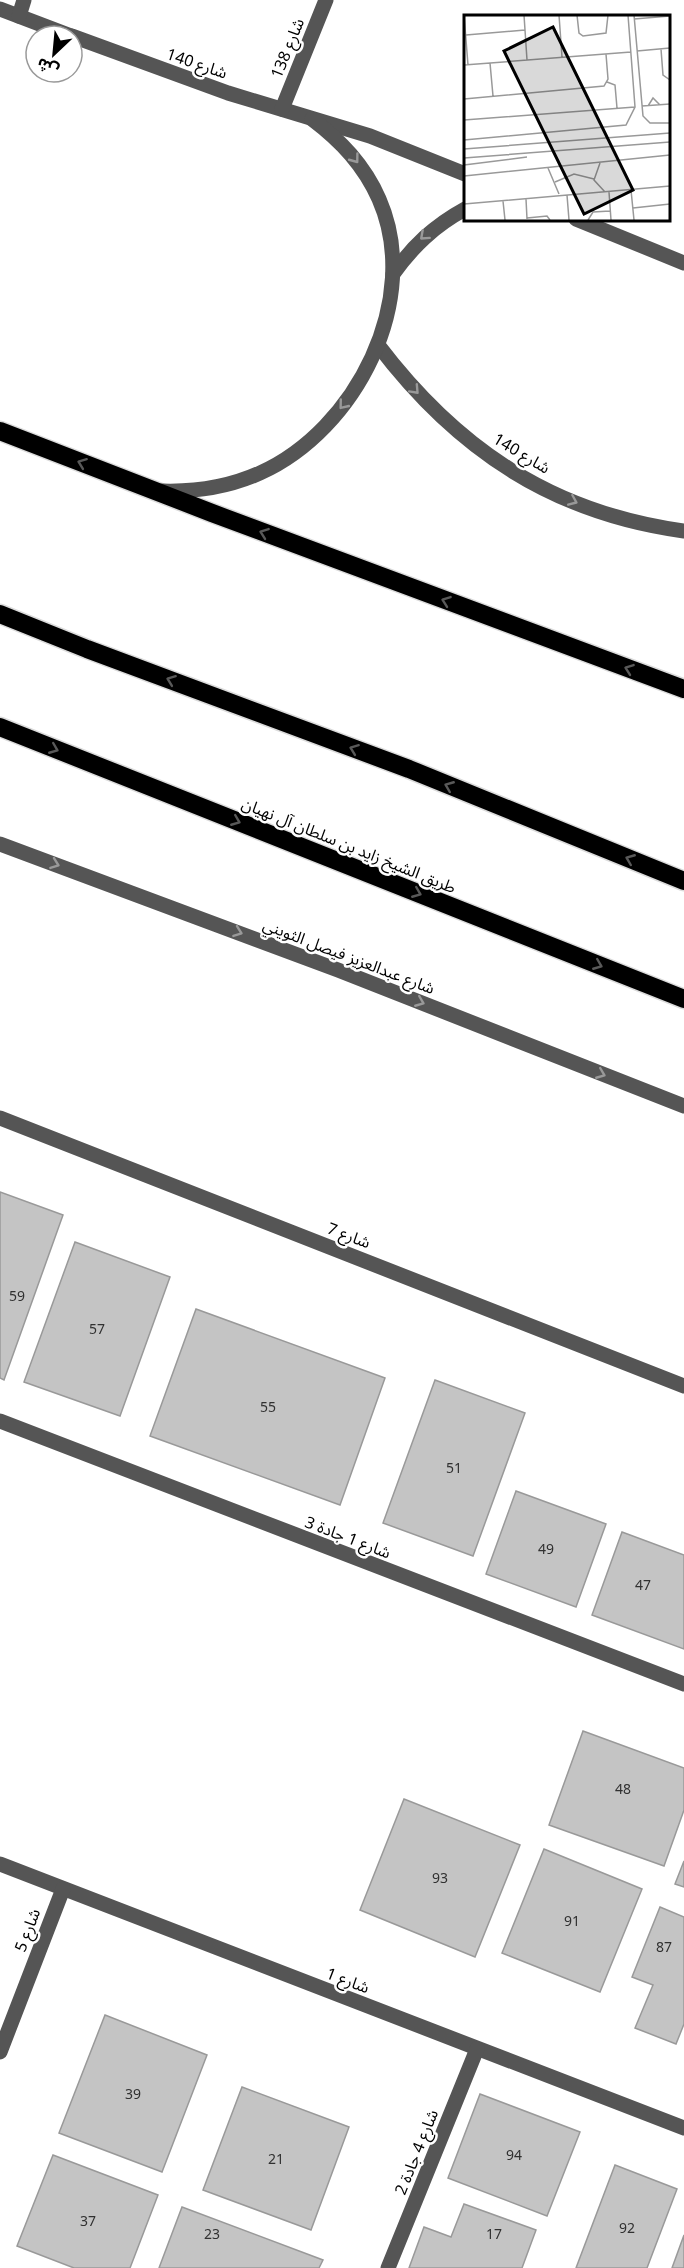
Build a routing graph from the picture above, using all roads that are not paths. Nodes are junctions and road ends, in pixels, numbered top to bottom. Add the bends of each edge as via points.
1 (24, 0) edge
2 (326, 0) edge
3 (0, 9) edge
4 (19, 16) junction
5 (40, 24) edge
6 (84, 40) edge
7 (282, 109) junction
8 (312, 119) junction
9 (464, 174) edge
10 (464, 210) edge
11 (578, 220) edge
12 (684, 263) edge
13 (393, 274) junction
14 (378, 345) junction
15 (0, 431) edge
16 (153, 490) junction
17 (684, 531) edge
18 (0, 614) edge
19 (684, 689) edge
20 (0, 727) edge
21 (0, 844) edge
22 (684, 881) edge
23 (684, 999) edge
24 (684, 1106) edge
25 (0, 1118) edge
26 (684, 1386) edge
27 (0, 1421) edge
28 (684, 1684) edge
29 (0, 1864) edge
30 (63, 1889) junction
31 (477, 2049) junction
32 (0, 2052) edge
33 (684, 2128) edge
34 (388, 2268) edge

1 - 4 street
2 - 7 street, شارع 138
3 - 4 street, شارع 140
4 - 5 street, شارع 140
6 - 7 street, شارع 140
7 - 8 street, شارع 140
8 - 9 street, شارع 140 via 370,136
8 -> 13 street, شارع 140 via 352,154 379,199 392,250
10 -> 13 street, شارع 140 via 424,235
11 - 12 street
13 - 14 street, شارع 140
14 -> 16 street, شارع 140 via 357,387 342,406 284,460 261,473 208,489
14 -> 17 street, شارع 140 via 434,411 502,465 579,504 620,518
16 -> 15 highway
19 -> 16 highway
22 -> 18 highway via 409,769
20 -> 23 highway, طريق الشيخ زايد بن سلطان آل نهيان
21 -> 24 street, شارع عبدالعزيز فيصل الثويني via 338,970
25 - 26 street, شارع 7
27 - 28 street, شارع 1 جادة 3
29 - 30 street, شارع 1
30 - 31 street, شارع 1
30 - 32 street, شارع 5
31 - 33 street, شارع 1
31 - 34 street, شارع 4 جادة 2

